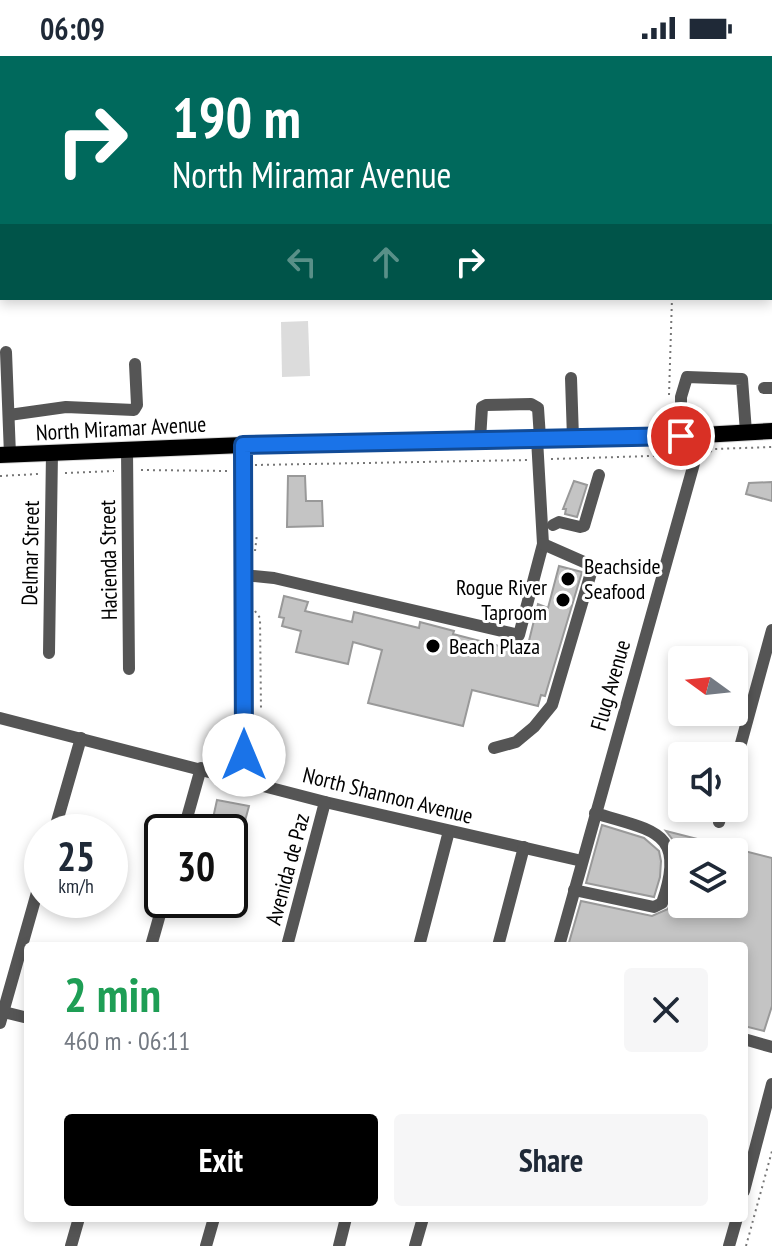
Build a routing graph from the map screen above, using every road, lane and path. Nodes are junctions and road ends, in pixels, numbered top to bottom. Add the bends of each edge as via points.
1 (672, 300) edge
2 (6, 352) dead end
3 (135, 364) dead end
4 (571, 378) dead end
5 (9, 415) junction
6 (772, 431) edge
7 (746, 432) junction
8 (702, 435) junction
9 (674, 436) junction
10 (538, 438) junction
11 (573, 438) junction
12 (480, 440) junction
13 (243, 445) junction
14 (772, 447) edge
15 (127, 450) junction
16 (52, 453) junction
17 (696, 454) junction
18 (5, 455) edge
19 (538, 459) junction
20 (243, 465) junction
21 (127, 471) junction
22 (51, 474) junction
23 (599, 475) dead end
24 (0, 476) edge
25 (553, 525) dead end
26 (257, 534) dead end
27 (543, 544) junction
28 (247, 575) junction
29 (252, 607) dead end
30 (772, 630) edge
31 (49, 653) dead end
32 (129, 669) dead end
33 (261, 709) dead end
34 (0, 718) edge
35 (81, 738) junction
36 (741, 742) edge
37 (494, 748) dead end
38 (201, 768) junction
39 (244, 780) junction
40 (325, 802) junction
41 (595, 813) junction
42 (59, 814) edge
43 (188, 814) edge
44 (449, 831) junction
45 (524, 847) junction
46 (582, 861) junction
47 (574, 890) junction
48 (29, 918) edge
49 (159, 918) edge
50 (152, 942) edge
51 (288, 942) edge
52 (420, 942) edge
53 (499, 942) edge
54 (560, 942) edge
55 (1, 1015) edge
56 (24, 1018) edge
57 (748, 1042) edge
58 (772, 1047) edge
59 (772, 1084) edge
60 (772, 1151) edge
61 (748, 1176) edge
62 (78, 1222) edge
63 (213, 1222) edge
64 (345, 1222) edge
65 (422, 1222) edge
66 (736, 1222) edge
67 (71, 1246) edge
68 (206, 1246) edge
69 (339, 1246) edge
70 (415, 1246) edge
71 (729, 1246) edge
72 (746, 1246) edge

1 - 9 path
2 - 5 street
3 - 5 street via 134,410 66,407
4 - 11 street
5 - 18 street
6 - 7 main road, North Miramar Avenue
7 - 8 main road, North Miramar Avenue
7 - 9 street via 742,379 687,377
8 - 9 main road, North Miramar Avenue
8 - 17 street, Flug Avenue
9 - 11 main road, North Miramar Avenue
10 - 11 main road, North Miramar Avenue
10 - 12 main road, North Miramar Avenue
10 - 12 street via 538,408 486,405
10 - 19 street
12 - 13 main road, North Miramar Avenue
13 - 15 main road, North Miramar Avenue
13 - 20 street
14 - 17 path
15 - 16 main road, North Miramar Avenue
15 - 21 street, Hacienda Street
16 - 18 main road, North Miramar Avenue
16 - 22 street, Delmar Street
17 - 19 path
17 - 41 street, Flug Avenue
19 - 20 path
19 - 27 street
20 - 21 path via 233,471
20 - 28 street
21 - 22 path
21 - 32 street, Hacienda Street
22 - 24 path
22 - 31 street, Delmar Street
23 - 25 street via 584,526
26 - 28 path
27 - 28 street via 519,635
27 - 37 street via 593,566 552,705 516,742
28 - 39 street
29 - 33 path via 260,618
30 - 36 street
34 - 35 street, North Shannon Avenue
35 - 38 street, North Shannon Avenue
35 - 42 street
38 - 39 street, North Shannon Avenue
38 - 43 street
39 - 40 street, North Shannon Avenue
40 - 44 street, North Shannon Avenue
40 - 51 street, Avenida de Paz
41 - 46 street, Flug Avenue
41 - 47 street via 665,840 670,849 666,890 662,903 654,907
44 - 45 street, North Shannon Avenue
44 - 52 street
45 - 46 street, North Shannon Avenue
45 - 53 street
46 - 47 street, Flug Avenue
47 - 54 street, Flug Avenue
48 - 55 street
49 - 50 street
55 - 56 street
57 - 58 street
59 - 61 street
60 - 72 path
62 - 67 street
63 - 68 street
64 - 69 street
65 - 70 street
66 - 71 street

